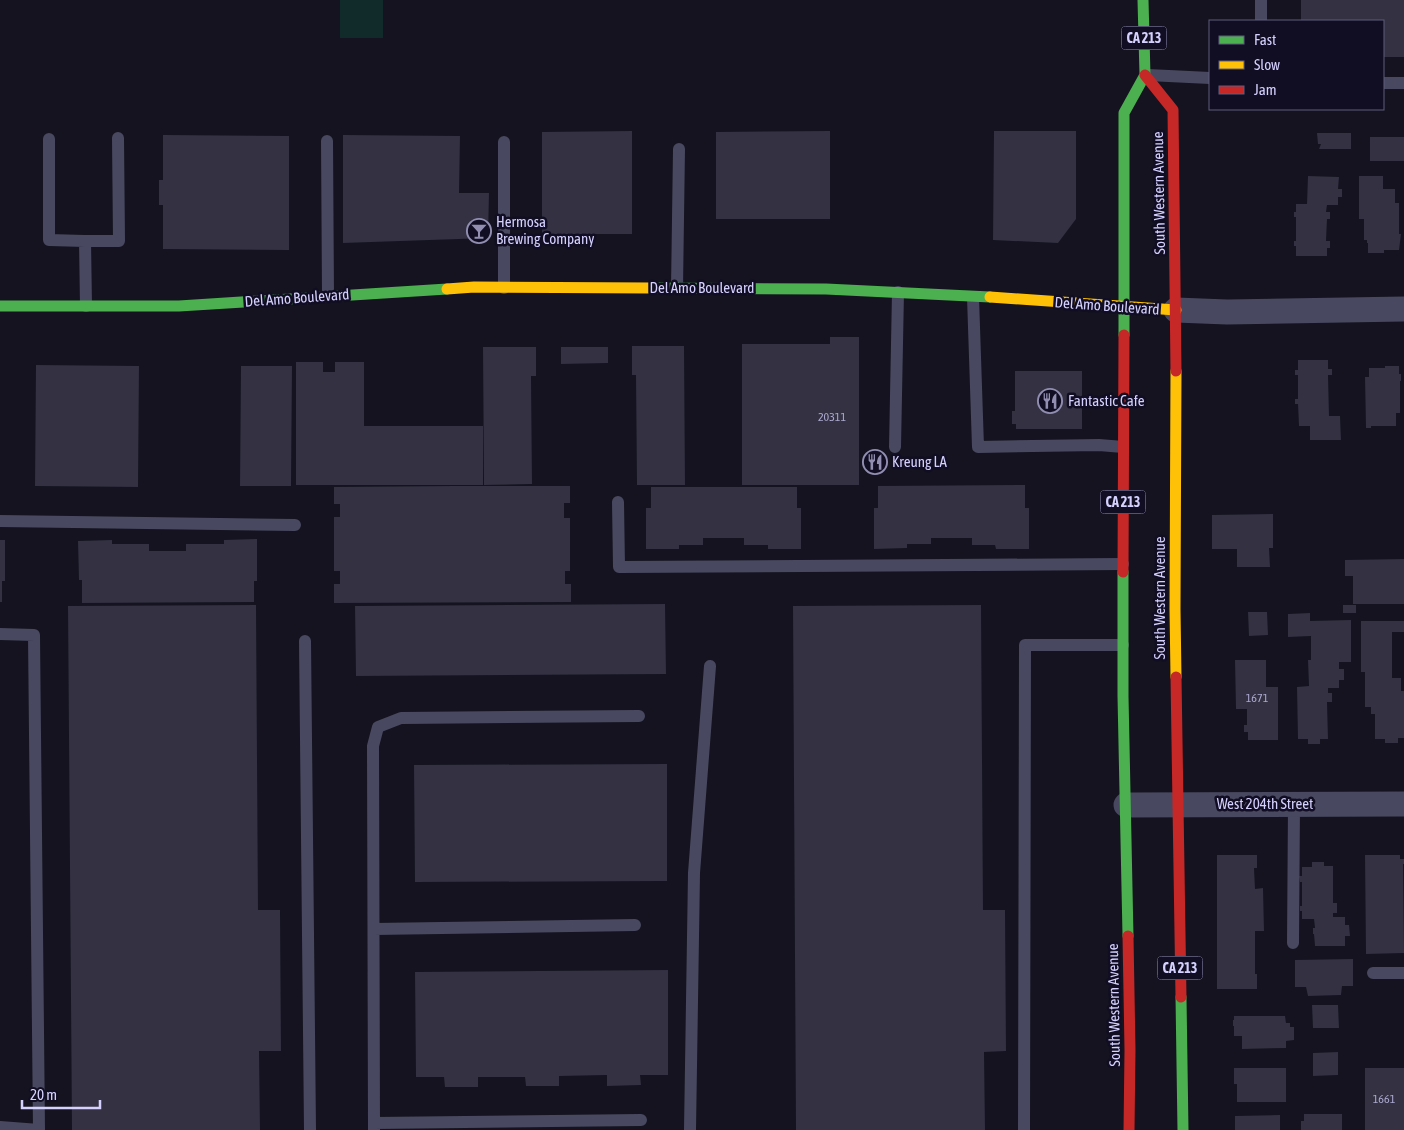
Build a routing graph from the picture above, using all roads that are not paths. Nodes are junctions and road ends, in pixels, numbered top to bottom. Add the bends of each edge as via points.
1 (1143, 0) edge
2 (1261, 0) edge
3 (1261, 20) edge
4 (1145, 75) junction
5 (1209, 78) edge
6 (1384, 83) edge
7 (1404, 83) edge
8 (118, 138) dead end
9 (49, 139) dead end
10 (327, 141) dead end
11 (504, 142) dead end
12 (679, 149) dead end
13 (85, 241) junction
14 (504, 288) junction
15 (676, 288) junction
16 (898, 292) junction
17 (328, 296) junction
18 (973, 297) junction
19 (0, 306) edge
20 (86, 306) junction
21 (1124, 308) junction
22 (1404, 309) edge
23 (1176, 310) junction
24 (1123, 447) junction
25 (896, 448) dead end
26 (618, 502) dead end
27 (0, 521) edge
28 (295, 525) dead end
29 (1123, 564) junction
30 (0, 634) edge
31 (305, 641) dead end
32 (1123, 645) junction
33 (710, 666) dead end
34 (639, 716) dead end
35 (1294, 804) junction
36 (1404, 804) edge
37 (1126, 805) junction
38 (1178, 805) junction
39 (635, 925) dead end
40 (374, 929) junction
41 (1293, 943) dead end
42 (1374, 973) dead end
43 (1404, 973) edge
44 (641, 1120) dead end
45 (0, 1127) edge
46 (374, 1127) edge
47 (310, 1130) edge
48 (690, 1130) edge
49 (1024, 1130) edge
50 (1129, 1130) edge
51 (1183, 1130) edge

1 - 4 main road, CA 213
2 - 3 lane
4 - 5 lane
4 - 21 main road, South Western Avenue / CA 213 via 1124,112
4 - 23 main road, South Western Avenue / CA 213 via 1173,110
6 - 7 lane
8 - 13 lane via 119,241
9 - 13 lane via 49,240
10 - 17 lane
11 - 14 lane
12 - 15 lane
13 - 20 lane
14 - 15 main road, Del Amo Boulevard
14 - 17 main road, Del Amo Boulevard
15 - 16 main road, Del Amo Boulevard
16 - 18 main road, Del Amo Boulevard
16 - 25 lane
17 - 20 main road, Del Amo Boulevard via 179,306
18 - 21 main road, Del Amo Boulevard
18 - 24 lane via 978,447
19 - 20 main road, Del Amo Boulevard
21 - 23 main road, Del Amo Boulevard
21 - 24 main road, South Western Avenue / CA 213
22 - 23 street, Del Amo Boulevard
23 - 38 main road, South Western Avenue / CA 213
24 - 29 main road, South Western Avenue / CA 213
26 - 29 lane via 619,567
27 - 28 lane
29 - 32 main road, South Western Avenue / CA 213
30 - 45 lane via 34,635 39,1130
31 - 47 lane
32 - 37 main road, South Western Avenue / CA 213
32 - 49 lane via 1025,645
33 - 48 lane via 694,874
34 - 40 lane via 401,718 378,728 373,746
35 - 36 street, West 204th Street
35 - 38 street, West 204th Street
35 - 41 lane
37 - 38 street, West 204th Street
37 - 50 main road, South Western Avenue / CA 213
38 - 51 main road, South Western Avenue / CA 213
39 - 40 lane
40 - 46 lane
42 - 43 lane
44 - 46 lane

